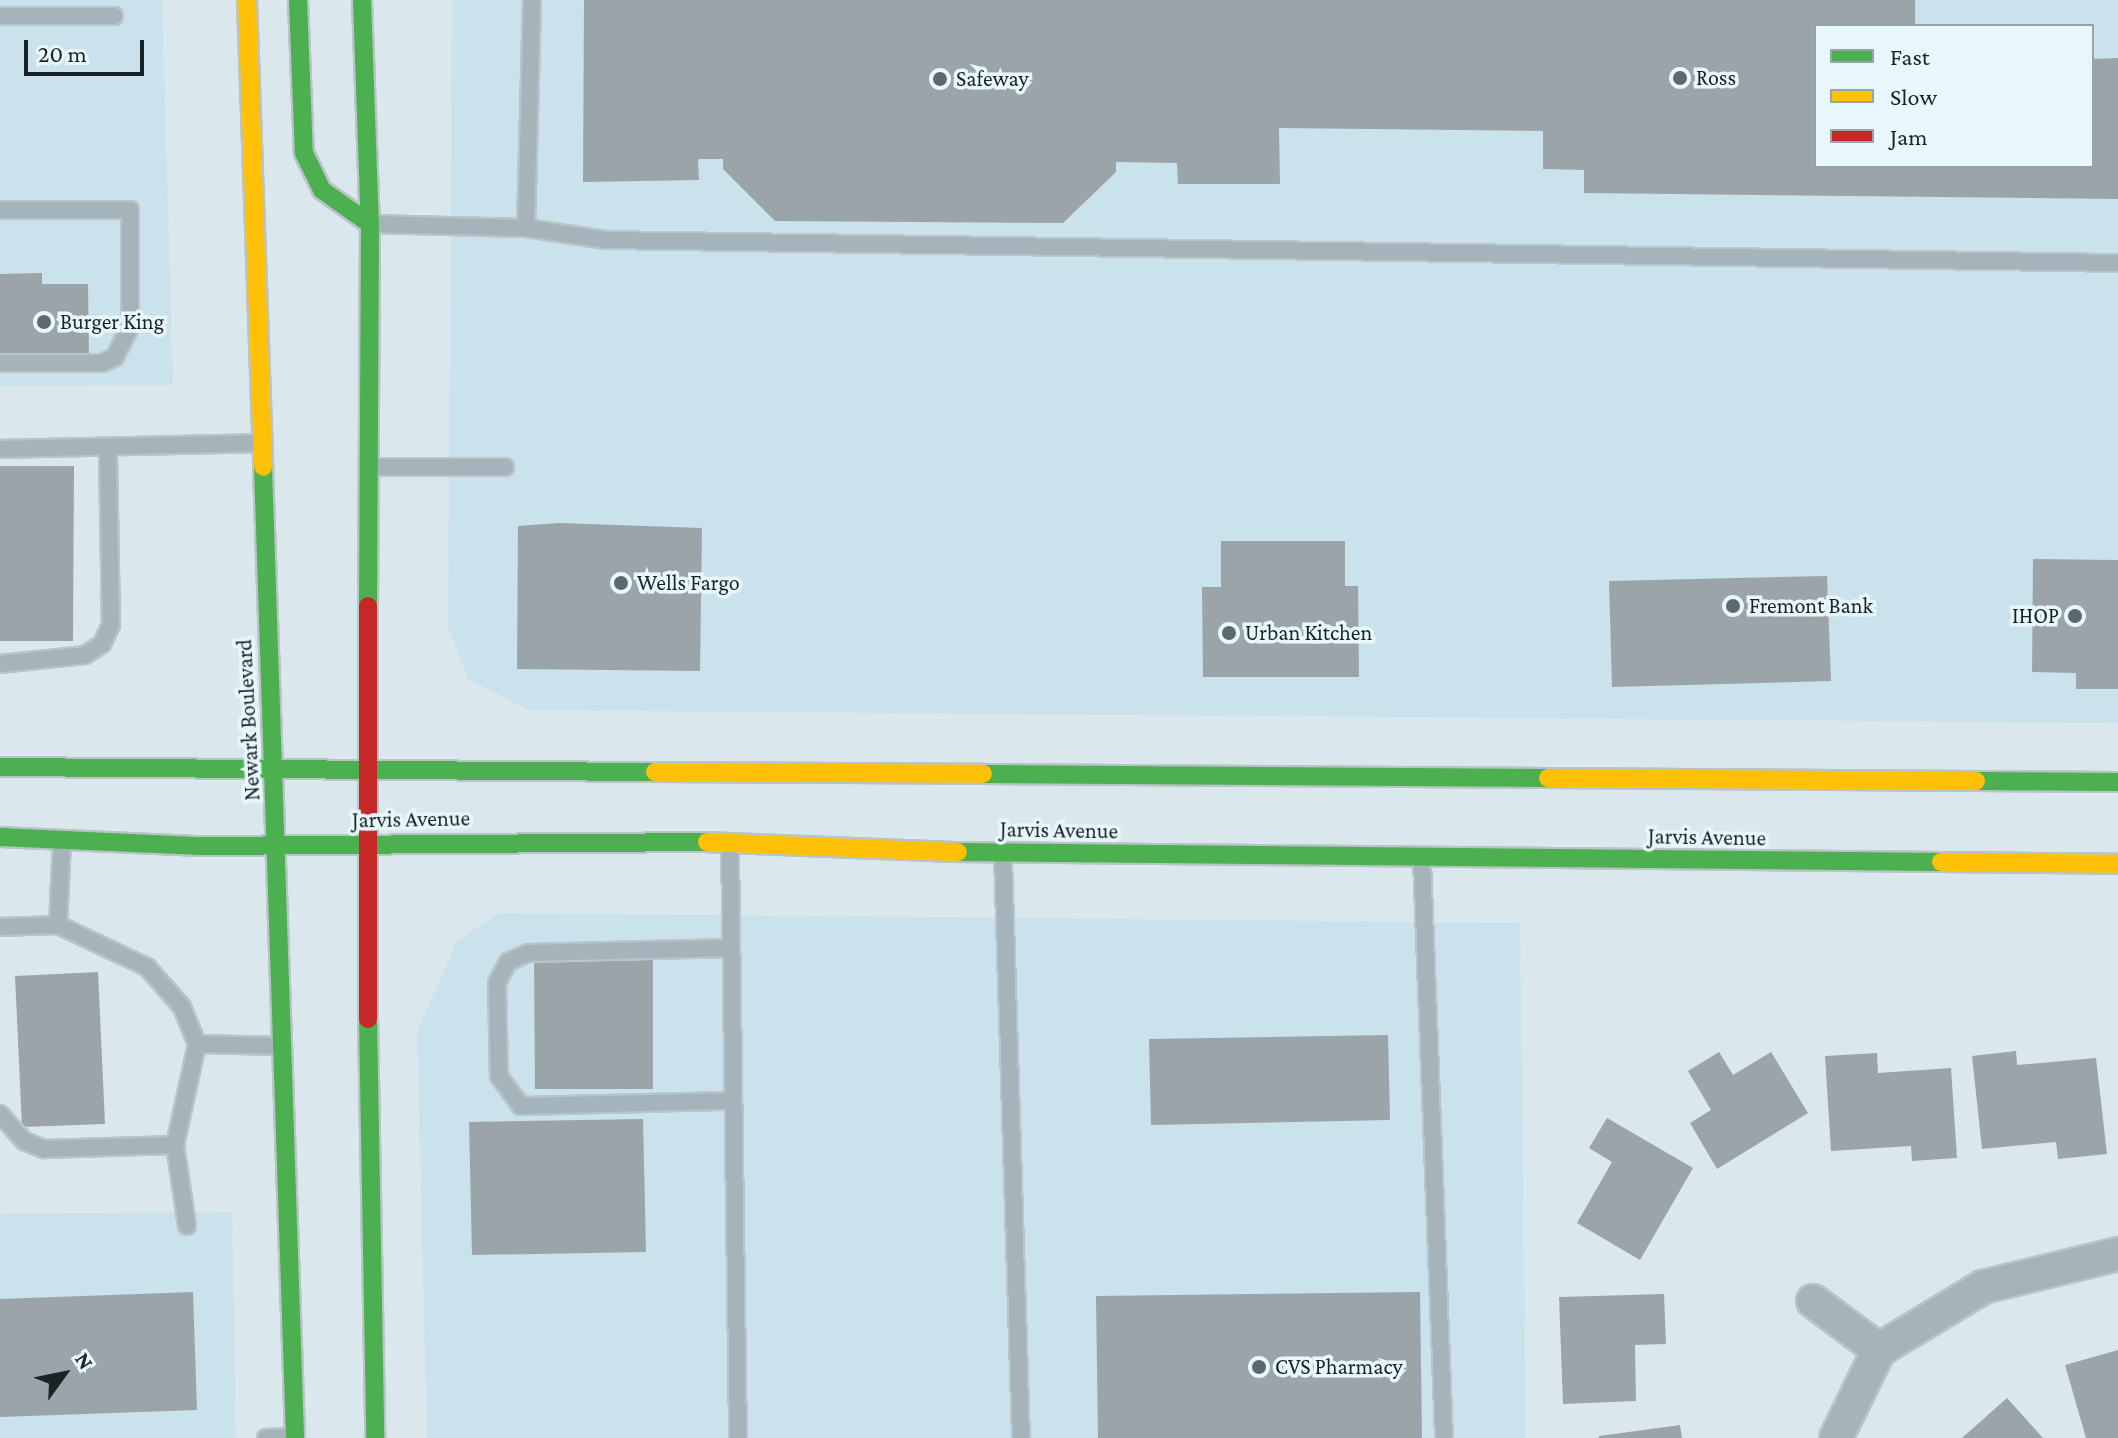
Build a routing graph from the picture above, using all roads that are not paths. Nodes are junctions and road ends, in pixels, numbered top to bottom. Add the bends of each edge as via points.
1 (247, 0) edge
2 (298, 0) edge
3 (362, 0) edge
4 (532, 0) edge
5 (0, 16) edge
6 (114, 16) dead end
7 (0, 210) edge
8 (370, 224) junction
9 (526, 228) junction
10 (2118, 263) edge
11 (0, 363) edge
12 (264, 443) junction
13 (108, 447) junction
14 (0, 449) edge
15 (370, 467) junction
16 (505, 467) dead end
17 (0, 664) edge
18 (0, 767) edge
19 (368, 767) junction
20 (273, 768) junction
21 (2118, 782) edge
22 (0, 837) edge
23 (62, 837) junction
24 (730, 842) junction
25 (367, 844) junction
26 (278, 845) junction
27 (1003, 854) junction
28 (1422, 858) junction
29 (2118, 864) edge
30 (58, 925) junction
31 (0, 927) edge
32 (731, 948) junction
33 (197, 1044) junction
34 (283, 1047) junction
35 (733, 1101) junction
36 (0, 1114) edge
37 (175, 1145) junction
38 (187, 1226) dead end
39 (2118, 1254) edge
40 (1813, 1301) dead end
41 (1879, 1350) junction
42 (266, 1438) edge
43 (295, 1438) edge
44 (375, 1438) edge
45 (738, 1438) edge
46 (1021, 1438) edge
47 (1444, 1438) edge
48 (1836, 1438) edge

1 - 12 main road, Newark Boulevard
2 - 8 main road via 304,153 322,190
3 - 8 main road
4 - 9 lane
5 - 6 lane
7 - 11 lane via 130,210 130,327 115,357 102,363
8 - 9 lane
8 - 15 main road
9 - 10 lane via 605,240
12 - 13 lane
12 - 20 main road, Newark Boulevard
13 - 14 lane
13 - 17 lane via 111,625 102,644 85,655
15 - 16 lane
15 - 19 main road
18 - 20 main road
19 - 20 main road
19 - 21 main road
19 - 25 main road
20 - 26 main road, Newark Boulevard
22 - 23 main road, Jarvis Avenue
23 - 26 main road, Jarvis Avenue
23 - 30 lane
24 - 25 main road, Jarvis Avenue
24 - 27 main road, Jarvis Avenue
24 - 32 lane
25 - 26 main road, Jarvis Avenue
25 - 44 main road
26 - 34 main road, Newark Boulevard
27 - 28 main road, Jarvis Avenue
27 - 46 lane
28 - 29 main road, Jarvis Avenue
28 - 47 lane
30 - 31 lane
30 - 33 lane via 147,967 182,1007
32 - 35 lane
32 - 35 lane via 528,953 508,962 497,983 499,1076 521,1106
33 - 34 lane
33 - 37 lane
34 - 43 main road, Newark Boulevard
35 - 45 lane
36 - 37 lane via 24,1141 44,1149
37 - 38 lane
39 - 41 street via 1983,1287
40 - 41 street
41 - 48 street
42 - 43 lane

